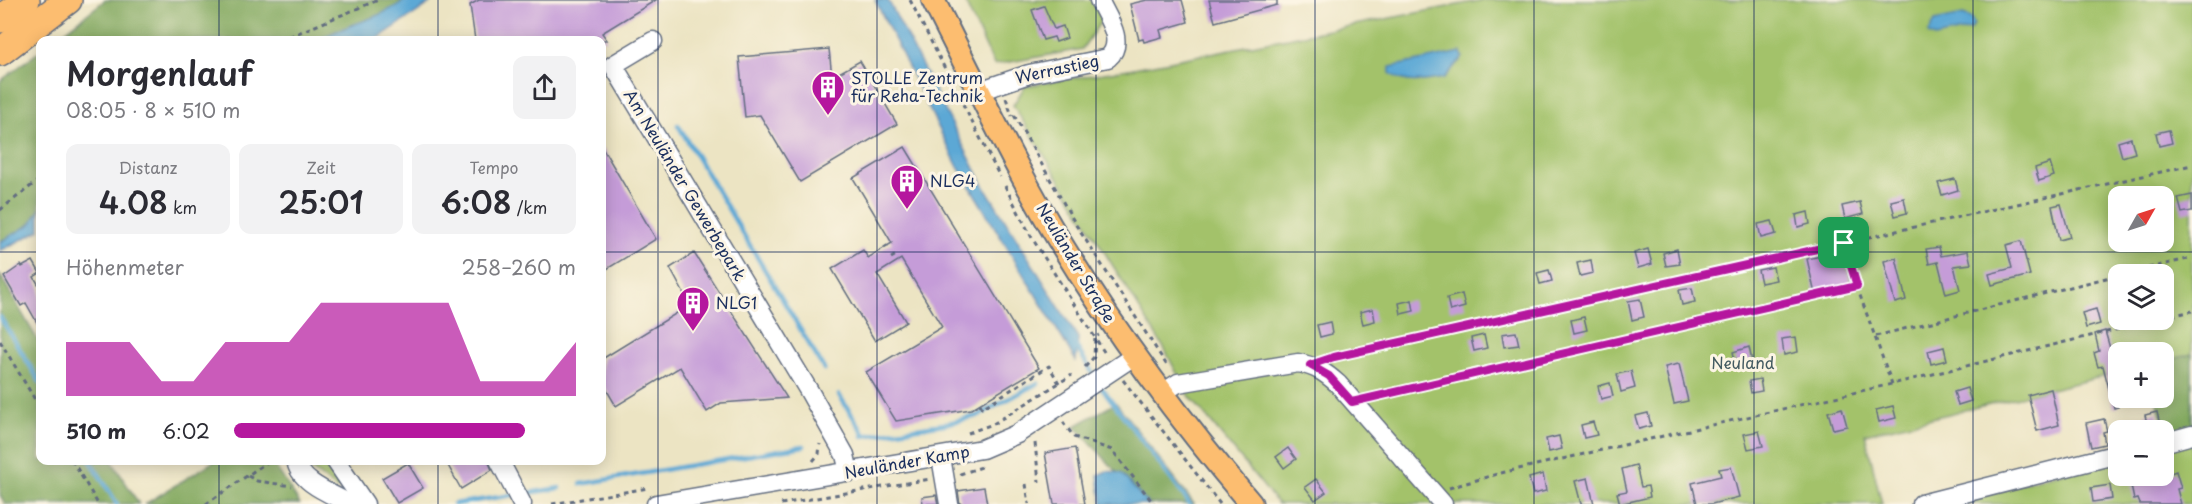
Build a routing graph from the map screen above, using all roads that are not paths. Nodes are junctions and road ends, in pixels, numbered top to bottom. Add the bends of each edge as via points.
1 (26, 0) edge
2 (68, 0) edge
3 (933, 0) edge
4 (1099, 0) edge
5 (0, 19) edge
6 (654, 41) dead end
7 (0, 52) edge
8 (979, 91) junction
9 (1134, 356) junction
10 (1170, 389) junction
11 (2192, 435) edge
12 (2174, 440) edge
13 (941, 457) junction
14 (2108, 457) edge
15 (847, 464) junction
16 (297, 465) edge
17 (338, 465) edge
18 (502, 465) edge
19 (654, 496) edge
20 (741, 497) edge
21 (1437, 498) edge
22 (713, 499) edge
23 (350, 504) edge
24 (364, 504) edge
25 (522, 504) edge
26 (949, 504) edge
27 (1251, 504) edge
28 (1921, 504) edge

1 - 5 highway
2 - 7 highway
3 - 8 main road, Neuländer Straße
4 - 8 street, Werrastieg via 1116,41 1107,58 1029,74
6 - 15 street, Am Neuländer Gewerbepark via 614,65 809,391
8 - 9 main road, Neuländer Straße via 1051,226
9 - 10 main road, Neuländer Straße
9 - 13 street, Neuländer Kamp via 1081,394 998,443
10 - 21 street via 1298,363 1310,365 1329,376
10 - 27 main road, Neuländer Straße
11 - 12 street
13 - 15 street, Neuländer Kamp
13 - 26 street
14 - 28 street
15 - 20 street, Neuländer Kamp
16 - 23 street via 306,478
17 - 24 street
18 - 25 street
19 - 22 street, Neuländer Kamp
20 - 22 street, Neuländer Kamp

